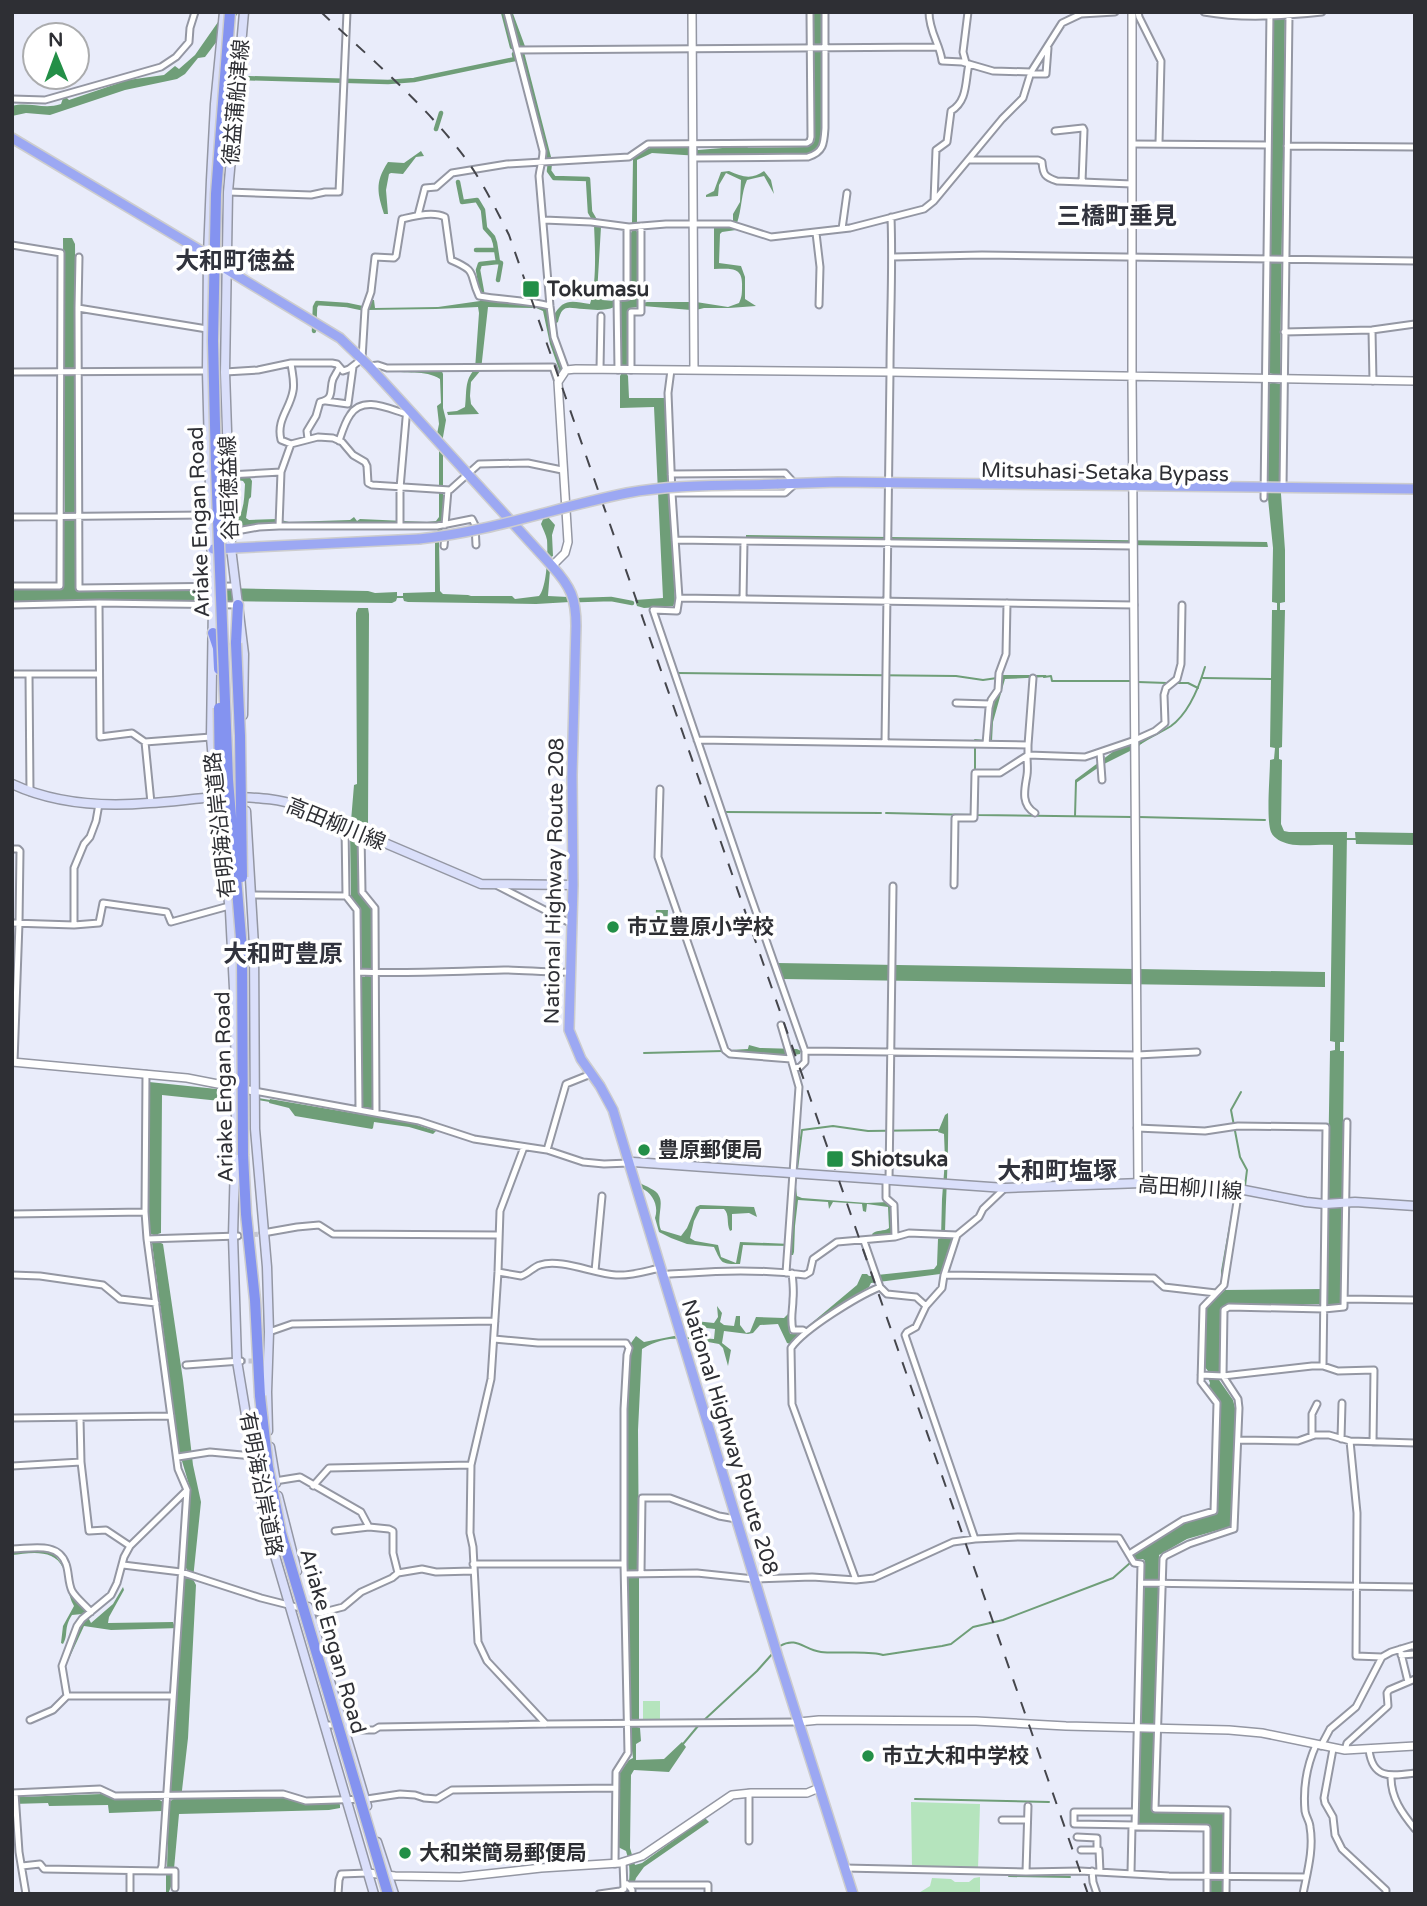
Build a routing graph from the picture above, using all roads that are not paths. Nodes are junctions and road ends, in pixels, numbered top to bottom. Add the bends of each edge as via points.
1 (195, 12) edge
2 (224, 12) edge
3 (230, 12) edge
4 (244, 12) edge
5 (347, 12) edge
6 (507, 12) edge
7 (692, 12) edge
8 (810, 12) edge
9 (825, 12) edge
10 (929, 12) edge
11 (968, 12) edge
12 (1112, 12) edge
13 (1132, 12) edge
14 (1138, 12) edge
15 (1204, 12) edge
16 (1322, 12) edge
17 (1079, 14) edge
18 (1271, 15) edge
19 (1287, 16) junction
20 (1048, 45) junction
21 (825, 47) junction
22 (937, 47) junction
23 (810, 48) junction
24 (692, 49) junction
25 (518, 50) junction
26 (967, 63) junction
27 (1031, 73) junction
28 (12, 99) edge
29 (1055, 131) dead end
30 (12, 138) edge
31 (692, 144) junction
32 (1132, 144) junction
33 (1159, 144) junction
34 (1268, 145) junction
35 (1287, 146) junction
36 (1415, 147) edge
37 (693, 158) junction
38 (969, 160) junction
39 (541, 163) junction
40 (211, 180) junction
41 (1082, 182) junction
42 (1132, 184) junction
43 (229, 192) junction
44 (847, 192) dead end
45 (934, 201) junction
46 (418, 215) junction
47 (891, 217) junction
48 (544, 220) junction
49 (693, 224) junction
50 (627, 227) junction
51 (641, 227) junction
52 (842, 229) junction
53 (816, 233) junction
54 (12, 244) edge
55 (208, 255) junction
56 (79, 257) dead end
57 (893, 257) junction
58 (1132, 258) junction
59 (1276, 260) junction
60 (1415, 261) edge
61 (226, 269) junction
62 (819, 305) dead end
63 (550, 306) junction
64 (78, 308) junction
65 (601, 316) dead end
66 (1415, 324) edge
67 (207, 329) junction
68 (1372, 330) junction
69 (1284, 332) junction
70 (225, 334) junction
71 (366, 362) junction
72 (291, 363) junction
73 (353, 366) junction
74 (339, 368) junction
75 (600, 369) junction
76 (566, 370) junction
77 (618, 370) junction
78 (629, 370) junction
79 (671, 370) junction
80 (694, 370) junction
81 (79, 371) junction
82 (207, 371) junction
83 (12, 372) edge
84 (62, 372) junction
85 (225, 372) junction
86 (890, 372) junction
87 (1132, 377) junction
88 (1267, 379) junction
89 (1281, 379) junction
90 (1373, 381) junction
91 (558, 382) junction
92 (1415, 382) edge
93 (326, 401) junction
94 (348, 404) junction
95 (356, 409) junction
96 (407, 411) junction
97 (308, 439) junction
98 (340, 441) junction
99 (291, 444) junction
100 (562, 470) junction
101 (281, 472) junction
102 (671, 474) junction
103 (228, 475) junction
104 (468, 475) junction
105 (795, 484) junction
106 (888, 485) junction
107 (400, 488) junction
108 (1133, 488) junction
109 (1282, 489) junction
110 (448, 490) junction
111 (1265, 491) junction
112 (1415, 491) edge
113 (672, 493) junction
114 (206, 515) dead end
115 (60, 516) junction
116 (79, 516) junction
117 (12, 517) edge
118 (400, 522) junction
119 (442, 525) junction
120 (279, 526) junction
121 (231, 532) junction
122 (675, 540) junction
123 (744, 541) junction
124 (1133, 543) junction
125 (888, 544) junction
126 (475, 545) dead end
127 (444, 546) dead end
128 (231, 548) junction
129 (216, 550) junction
130 (552, 566) junction
131 (12, 586) edge
132 (235, 586) junction
133 (213, 587) junction
134 (679, 598) junction
135 (743, 599) junction
136 (887, 602) junction
137 (99, 603) junction
138 (1007, 603) junction
139 (213, 604) junction
140 (238, 604) junction
141 (12, 605) edge
142 (1134, 605) junction
143 (1182, 606) dead end
144 (213, 634) junction
145 (12, 674) edge
146 (29, 674) junction
147 (98, 674) junction
148 (1033, 678) dead end
149 (956, 703) dead end
150 (990, 704) junction
151 (211, 737) junction
152 (696, 740) junction
153 (1135, 740) junction
154 (145, 742) junction
155 (885, 743) junction
156 (986, 744) junction
157 (1028, 745) junction
158 (1100, 752) junction
159 (1027, 756) junction
160 (1102, 780) dead end
161 (12, 784) edge
162 (660, 789) dead end
163 (30, 792) junction
164 (216, 797) junction
165 (245, 797) junction
166 (151, 803) junction
167 (99, 804) junction
168 (1035, 813) dead end
169 (353, 830) junction
170 (12, 849) edge
171 (495, 885) junction
172 (572, 885) junction
173 (954, 885) dead end
174 (893, 886) dead end
175 (251, 895) junction
176 (346, 896) junction
177 (229, 906) junction
178 (16, 923) edge
179 (572, 924) junction
180 (75, 925) junction
181 (242, 950) junction
182 (358, 972) junction
183 (374, 973) junction
184 (569, 977) junction
185 (781, 1025) dead end
186 (805, 1051) junction
187 (891, 1052) junction
188 (1197, 1052) dead end
189 (1137, 1055) junction
190 (791, 1059) junction
191 (13, 1062) edge
192 (795, 1068) junction
193 (146, 1074) junction
194 (591, 1074) junction
195 (236, 1086) junction
196 (254, 1091) junction
197 (359, 1109) junction
198 (376, 1112) junction
199 (1348, 1122) dead end
200 (1137, 1128) junction
201 (524, 1147) junction
202 (547, 1150) junction
203 (238, 1159) junction
204 (629, 1163) junction
205 (793, 1174) junction
206 (888, 1180) junction
207 (1138, 1183) junction
208 (1005, 1188) junction
209 (1239, 1189) junction
210 (602, 1196) dead end
211 (1345, 1203) junction
212 (1326, 1204) junction
213 (1415, 1206) edge
214 (145, 1212) junction
215 (12, 1214) edge
216 (263, 1233) junction
217 (498, 1235) junction
218 (957, 1235) junction
219 (235, 1236) junction
220 (895, 1237) junction
221 (147, 1239) junction
222 (864, 1241) junction
223 (595, 1271) junction
224 (661, 1271) junction
225 (498, 1272) junction
226 (789, 1273) junction
227 (12, 1275) edge
228 (944, 1275) junction
229 (880, 1287) junction
230 (1216, 1293) junction
231 (1344, 1299) junction
232 (1415, 1300) edge
233 (156, 1303) junction
234 (926, 1306) junction
235 (1324, 1309) junction
236 (495, 1321) junction
237 (269, 1332) junction
238 (806, 1332) junction
239 (494, 1339) junction
240 (239, 1361) junction
241 (186, 1365) dead end
242 (1323, 1366) junction
243 (1201, 1375) junction
244 (1223, 1376) junction
245 (1342, 1403) dead end
246 (1317, 1404) dead end
247 (171, 1416) junction
248 (12, 1418) edge
249 (80, 1418) junction
250 (1312, 1436) junction
251 (1340, 1439) junction
252 (1238, 1440) junction
253 (1350, 1441) junction
254 (1373, 1442) junction
255 (1415, 1443) edge
256 (253, 1456) junction
257 (178, 1457) junction
258 (82, 1462) junction
259 (471, 1465) junction
260 (12, 1466) edge
261 (257, 1481) junction
262 (275, 1481) junction
263 (313, 1486) junction
264 (187, 1490) junction
265 (736, 1519) junction
266 (369, 1527) junction
267 (335, 1531) dead end
268 (975, 1539) junction
269 (130, 1546) junction
270 (12, 1549) edge
271 (1129, 1554) junction
272 (624, 1564) junction
273 (123, 1565) junction
274 (473, 1567) junction
275 (181, 1572) junction
276 (398, 1573) junction
277 (641, 1573) junction
278 (625, 1574) junction
279 (754, 1579) junction
280 (856, 1580) junction
281 (1141, 1583) junction
282 (1162, 1584) junction
283 (1356, 1587) junction
284 (1415, 1587) edge
285 (289, 1607) junction
286 (309, 1609) junction
287 (91, 1612) junction
288 (1415, 1648) edge
289 (321, 1651) junction
290 (1400, 1652) junction
291 (1415, 1654) edge
292 (304, 1657) junction
293 (1382, 1657) junction
294 (1411, 1681) edge
295 (67, 1696) junction
296 (172, 1696) junction
297 (30, 1720) dead end
298 (799, 1722) junction
299 (546, 1724) junction
300 (626, 1724) junction
301 (325, 1725) junction
302 (343, 1726) junction
303 (1138, 1728) junction
304 (1157, 1728) junction
305 (1318, 1746) junction
306 (1415, 1746) edge
307 (1333, 1749) junction
308 (1345, 1750) junction
309 (1368, 1750) junction
310 (1415, 1773) edge
311 (1391, 1777) junction
312 (615, 1788) junction
313 (819, 1788) junction
314 (749, 1793) junction
315 (14, 1795) edge
316 (166, 1796) junction
317 (365, 1798) junction
318 (347, 1800) junction
319 (1027, 1806) dead end
320 (1135, 1812) junction
321 (1002, 1821) dead end
322 (1027, 1821) junction
323 (1133, 1825) junction
324 (1415, 1829) edge
325 (1077, 1837) dead end
326 (749, 1841) dead end
327 (1081, 1850) dead end
328 (1097, 1850) junction
329 (16, 1853) edge
330 (619, 1863) junction
331 (22, 1866) junction
332 (845, 1868) junction
333 (131, 1871) junction
334 (160, 1871) junction
335 (1096, 1871) junction
336 (1027, 1872) junction
337 (368, 1873) junction
338 (1131, 1873) junction
339 (389, 1876) junction
340 (1207, 1877) junction
341 (1225, 1877) junction
342 (1306, 1877) junction
343 (627, 1883) junction
344 (175, 1888) dead end
345 (129, 1893) edge
346 (26, 1894) edge
347 (338, 1894) edge
348 (374, 1894) edge
349 (388, 1894) edge
350 (394, 1894) edge
351 (599, 1894) edge
352 (632, 1894) edge
353 (708, 1894) edge
354 (853, 1894) edge
355 (1097, 1894) edge
356 (1207, 1894) edge
357 (1226, 1894) edge
358 (1303, 1894) edge
359 (1385, 1894) edge

1 - 28 street via 189,41 161,67 45,100
2 - 40 main road, 徳益蒲船津線
3 - 129 highway, Ariake Engan Road, bridge via 214,273
4 - 43 main road, 徳益蒲船津線
5 - 43 street via 339,192
6 - 25 street
7 - 24 street
8 - 23 street
9 - 21 street
10 - 22 street
11 - 26 street via 963,52
12 - 17 street
13 - 32 street
14 - 33 street via 1161,61
15 - 18 street
16 - 19 street
17 - 20 street via 1062,23
18 - 19 street
18 - 34 street
19 - 35 street
20 - 27 street
20 - 27 street via 1046,74
21 - 22 street
21 - 23 street
21 - 37 street via 825,136 819,152 808,157
22 - 26 street via 942,61
23 - 24 street
23 - 31 street via 810,141
24 - 25 street
24 - 31 street
25 - 39 street
26 - 27 street via 993,71
26 - 45 street via 960,106 951,111 947,142 936,150
27 - 38 street via 1023,98
29 - 41 street via 1083,128
30 - 55 highway, National Highway Route 208
31 - 37 street
31 - 39 street via 648,144 629,157
32 - 33 street
32 - 42 street
33 - 34 street
34 - 59 street
35 - 36 street
35 - 59 street
37 - 49 street
38 - 41 street via 1038,160 1047,178
38 - 45 street
39 - 46 street via 452,173 436,187 423,190
39 - 48 street
40 - 43 main road, 徳益蒲船津線
40 - 55 main road, 徳益蒲船津線
41 - 42 street
42 - 58 street
43 - 61 main road, 徳益蒲船津線
44 - 52 street
45 - 47 street via 924,209
46 - 63 street via 445,217 452,260 471,271 479,296
46 - 71 street via 402,219 394,258 375,257 365,309
47 - 52 street
47 - 57 street
48 - 50 street
48 - 63 street
49 - 51 street
49 - 53 street via 730,224 771,237
49 - 80 street
50 - 51 street
50 - 77 street via 627,297 617,298
51 - 78 street via 641,312 631,312
52 - 53 street
53 - 62 street
54 - 84 street via 61,253
55 - 61 highway, National Highway Route 208
55 - 67 main road, 谷垣徳益線
56 - 64 street
57 - 58 street
57 - 86 street
58 - 59 street
58 - 87 street
59 - 60 street
59 - 69 street
59 - 88 street
61 - 70 main road, 谷垣徳益線
61 - 71 highway, National Highway Route 208 via 340,338
63 - 76 street via 554,337
64 - 67 street
64 - 81 street
65 - 75 street
66 - 68 street
67 - 70 main road
67 - 82 main road, 谷垣徳益線
68 - 69 street
68 - 90 street
69 - 89 street
70 - 85 main road, 谷垣徳益線
71 - 73 street
71 - 91 street via 387,368 553,368
71 - 96 highway, National Highway Route 208
72 - 74 street via 332,363
72 - 85 street
72 - 99 street via 292,395 279,434
73 - 74 street via 343,371
73 - 94 street
74 - 93 street
75 - 76 street
75 - 77 street
76 - 91 street
77 - 78 street
78 - 79 street
79 - 80 street
79 - 102 street
80 - 86 street
81 - 82 street
81 - 84 street
81 - 116 street
82 - 85 main road
82 - 129 main road, 谷垣徳益線
83 - 84 street
84 - 115 street
85 - 103 main road, 谷垣徳益線
86 - 87 street
86 - 106 street
87 - 88 street
87 - 108 street
88 - 89 street
88 - 111 street
89 - 90 street
89 - 109 street
90 - 92 street
91 - 100 street
93 - 94 street
93 - 97 street via 320,402
94 - 95 street
95 - 96 street via 368,404
95 - 98 street via 348,416
96 - 104 highway, National Highway Route 208
96 - 107 street
97 - 98 street
97 - 99 street
98 - 107 street via 365,462 368,483
99 - 101 street
100 - 104 street via 528,463 479,464
100 - 130 street via 568,542 565,553
101 - 103 street
101 - 120 street
102 - 105 street via 785,472
102 - 113 street
103 - 121 main road, 谷垣徳益線
104 - 110 street
104 - 130 highway, National Highway Route 208
105 - 106 highway, Mitsuhasi-Setaka Bypass
105 - 113 street via 785,493
105 - 128 highway, Mitsuhasi-Setaka Bypass, bridge via 631,493 477,530 419,539
106 - 108 highway, Mitsuhasi-Setaka Bypass
106 - 125 street
107 - 110 street
107 - 118 street
108 - 111 highway, Mitsuhasi-Setaka Bypass
108 - 124 street
109 - 111 highway, Mitsuhasi-Setaka Bypass
109 - 112 highway, Mitsuhasi-Setaka Bypass
110 - 119 street
113 - 122 street
114 - 116 street
115 - 116 street
115 - 117 street
115 - 131 street via 60,586
116 - 133 street via 79,587
118 - 119 street
118 - 120 street
119 - 126 street via 472,519
119 - 127 street
120 - 121 street
121 - 128 main road, 谷垣徳益線
122 - 123 street
122 - 134 street
123 - 125 street
123 - 135 street
124 - 125 street
124 - 142 street
125 - 136 street
128 - 129 highway, Mitsuhasi-Setaka Bypass
128 - 132 main road, 谷垣徳益線
129 - 133 main road, 谷垣徳益線
129 - 181 highway, Ariake Engan Road, bridge
130 - 172 highway, National Highway Route 208 via 567,583 576,605
132 - 133 street
132 - 140 main road, 谷垣徳益線
133 - 139 main road, 谷垣徳益線
134 - 135 street
134 - 152 street via 677,611 653,610
135 - 136 street
136 - 138 street
136 - 155 street
137 - 139 street
137 - 141 street
137 - 147 street
138 - 142 street
138 - 150 street via 1006,654
139 - 140 street
139 - 144 main road, 有明海沿岸道路
140 - 165 main road, 有明海沿岸道路 via 245,673
140 - 181 highway, bridge
142 - 153 street
143 - 153 street via 1181,664 1177,679 1164,695 1165,723
144 - 151 main road, 有明海沿岸道路
144 - 181 highway, bridge via 219,669 220,791
145 - 146 street
146 - 147 street
146 - 163 street
147 - 154 street via 100,737 132,733
148 - 157 street
149 - 150 street
150 - 156 street
151 - 154 street
151 - 164 main road, 有明海沿岸道路
152 - 155 street
152 - 186 street
153 - 158 street
153 - 189 street
154 - 166 street
155 - 156 street
156 - 157 street
157 - 159 street
158 - 159 street via 1085,757
158 - 160 street
159 - 168 street via 1025,802
159 - 173 street via 1000,773 975,773 975,818 955,818
161 - 163 main road, 高田柳川線
162 - 190 street via 658,857 725,1050
163 - 167 main road, 高田柳川線
164 - 165 main road, 高田柳川線
164 - 166 main road, 高田柳川線
164 - 177 main road, 有明海沿岸道路
165 - 169 main road, 高田柳川線 via 283,800
165 - 175 main road, 有明海沿岸道路
166 - 167 main road, 高田柳川線
167 - 180 street via 90,837 74,868
169 - 171 main road, 高田柳川線 via 469,880
169 - 176 street
169 - 183 street via 362,892 374,908
170 - 178 street via 20,851
171 - 172 main road, 高田柳川線
171 - 179 street
172 - 179 highway, National Highway Route 208
174 - 187 street
175 - 176 street
175 - 196 main road, 有明海沿岸道路
176 - 182 street via 357,909
177 - 180 street via 171,922 167,912 103,903 99,923
177 - 195 main road, 有明海沿岸道路
178 - 180 street
178 - 191 street
179 - 184 highway, National Highway Route 208
181 - 203 highway, Ariake Engan Road, bridge
182 - 183 street
182 - 197 street
183 - 184 street via 507,970
183 - 198 street
184 - 194 highway, National Highway Route 208 via 569,1030
185 - 190 street
186 - 187 street
186 - 192 street via 805,1062
187 - 189 street
187 - 206 street
188 - 189 street
189 - 200 street
190 - 192 street
191 - 193 street
192 - 205 street via 799,1087
193 - 195 street
193 - 214 street
194 - 202 street via 566,1084
194 - 204 highway, National Highway Route 208 via 613,1110
195 - 196 street
195 - 203 main road, 有明海沿岸道路
196 - 197 street
196 - 216 main road, 有明海沿岸道路
197 - 198 street
198 - 201 street via 474,1139
199 - 211 street
200 - 207 street
200 - 212 street via 1326,1127
201 - 202 street
201 - 217 street via 500,1211
202 - 204 street via 593,1163
203 - 219 main road, 有明海沿岸道路
203 - 349 highway, Ariake Engan Road, bridge via 268,1467 281,1533
204 - 205 main road, 高田柳川線
204 - 224 highway, National Highway Route 208
205 - 206 main road, 高田柳川線
205 - 226 street
206 - 208 main road, 高田柳川線
206 - 220 street via 886,1198 894,1205
207 - 208 main road, 高田柳川線
207 - 209 main road, 高田柳川線
208 - 218 street
209 - 212 main road, 高田柳川線
209 - 230 street via 1224,1285
210 - 223 street
211 - 212 main road, 高田柳川線
211 - 213 main road, 高田柳川線
211 - 231 street
212 - 235 street
214 - 215 street
214 - 221 street
216 - 217 street via 320,1225 333,1234
216 - 237 main road, 有明海沿岸道路
217 - 225 street
218 - 220 street via 909,1233
218 - 228 street
219 - 221 street
219 - 240 main road, 有明海沿岸道路
220 - 222 street
221 - 233 street
222 - 226 street via 837,1242 813,1259 808,1275
222 - 229 street
223 - 224 street via 628,1275
223 - 225 street via 543,1264 525,1276
224 - 226 street
224 - 265 highway, National Highway Route 208
225 - 236 street
226 - 238 street via 792,1327
227 - 233 street via 103,1285 120,1298
228 - 230 street via 1154,1278 1164,1287
228 - 234 street via 939,1293
229 - 234 street via 887,1294 916,1297
229 - 238 street
230 - 243 street via 1202,1307
231 - 232 street
231 - 235 street via 1344,1307
233 - 247 street
234 - 268 street via 916,1327 905,1335
235 - 242 street
235 - 244 street via 1224,1310
236 - 237 street via 292,1324
236 - 239 street
237 - 262 main road, 有明海沿岸道路 via 267,1416
238 - 280 street via 791,1348 792,1404
239 - 259 street via 491,1379
239 - 272 street via 628,1345
240 - 241 street
240 - 256 main road, 有明海沿岸道路
242 - 244 street
242 - 254 street via 1338,1371 1374,1370
243 - 244 street
243 - 271 street via 1217,1403 1214,1511 1183,1520
244 - 252 street via 1238,1399
245 - 251 street
246 - 250 street
247 - 249 street
247 - 257 street
248 - 249 street
249 - 258 street
250 - 251 street
250 - 252 street via 1298,1441
251 - 253 street
252 - 282 street via 1234,1528 1165,1556
253 - 254 street
253 - 283 street via 1357,1513
254 - 255 street
256 - 257 street via 210,1452
256 - 261 main road, 有明海沿岸道路
257 - 264 street
258 - 260 street
258 - 269 street via 89,1531 106,1530
259 - 263 street via 329,1468
259 - 274 street
261 - 262 street
261 - 285 main road, 有明海沿岸道路
262 - 263 street via 300,1477
262 - 286 main road, 有明海沿岸道路
263 - 266 street via 361,1512
264 - 269 street
264 - 275 street
265 - 277 street via 670,1498 642,1498
265 - 279 highway, National Highway Route 208
266 - 267 street
266 - 276 street via 393,1531
268 - 271 street via 1119,1538
268 - 280 street via 953,1542 874,1578
269 - 273 street
270 - 287 street via 45,1548 60,1554 73,1591
271 - 281 street via 1134,1563 1141,1564
272 - 274 street
272 - 278 street
273 - 275 street
273 - 287 street via 111,1595
274 - 276 street
274 - 299 street via 483,1656
275 - 285 street
275 - 296 street
276 - 286 street via 343,1607 320,1613
277 - 278 street
277 - 279 street
278 - 300 street
279 - 280 street
279 - 298 highway, National Highway Route 208
281 - 282 street
281 - 303 street
282 - 283 street
282 - 304 street
283 - 284 street
283 - 293 street via 1356,1656
285 - 286 street
285 - 292 main road, 有明海沿岸道路
286 - 289 main road, 有明海沿岸道路
287 - 295 street via 77,1626 62,1666
288 - 290 street
289 - 292 street
289 - 302 main road, 有明海沿岸道路
290 - 291 street
290 - 293 street
290 - 294 street
292 - 301 main road, 有明海沿岸道路
293 - 305 street via 1356,1707 1330,1728
294 - 308 street via 1389,1690 1388,1706
295 - 296 street
295 - 297 street via 53,1710
296 - 316 street
298 - 300 street
298 - 303 street via 967,1721
298 - 313 highway, National Highway Route 208
299 - 300 street
299 - 302 street via 374,1730
300 - 312 street via 628,1753 616,1772
301 - 302 street
301 - 318 main road, 有明海沿岸道路
302 - 317 main road, 有明海沿岸道路
303 - 304 street
303 - 320 street
304 - 305 street via 1247,1731
304 - 341 street via 1155,1808 1227,1810
305 - 307 street
305 - 342 street via 1307,1778 1305,1812 1311,1827
306 - 309 street
307 - 308 street
307 - 359 street via 1324,1798 1334,1817 1335,1835 1342,1849
308 - 309 street
309 - 311 street via 1373,1767
310 - 311 street
311 - 324 street via 1393,1795
312 - 317 street via 452,1790 437,1800 409,1794
312 - 330 street
313 - 314 street via 807,1793
313 - 332 highway, National Highway Route 208
314 - 326 street
314 - 330 street via 732,1795 648,1852
315 - 316 street via 100,1788 115,1796
315 - 329 street
316 - 318 street via 284,1794 306,1801
316 - 334 street
317 - 318 street
317 - 339 main road, 有明海沿岸道路
318 - 337 main road, 有明海沿岸道路
319 - 322 street
320 - 323 street
320 - 323 street via 1074,1812 1074,1824
321 - 322 street
322 - 336 street
323 - 338 street
323 - 340 street via 1207,1828
325 - 328 street via 1097,1838
327 - 328 street
328 - 335 street
329 - 331 street
330 - 339 street via 460,1877
330 - 343 street
331 - 333 street
331 - 346 street
332 - 336 street
332 - 354 highway, National Highway Route 208
333 - 334 street
333 - 345 street
334 - 344 street via 176,1871
335 - 336 street
335 - 338 street
335 - 355 street
337 - 339 street
337 - 347 street via 341,1874
337 - 348 main road, 有明海沿岸道路
338 - 340 street
339 - 350 main road, 有明海沿岸道路
340 - 341 street
340 - 356 street
341 - 342 street
341 - 357 street
342 - 358 street
343 - 351 street via 623,1890
343 - 352 street
343 - 353 street via 708,1885

